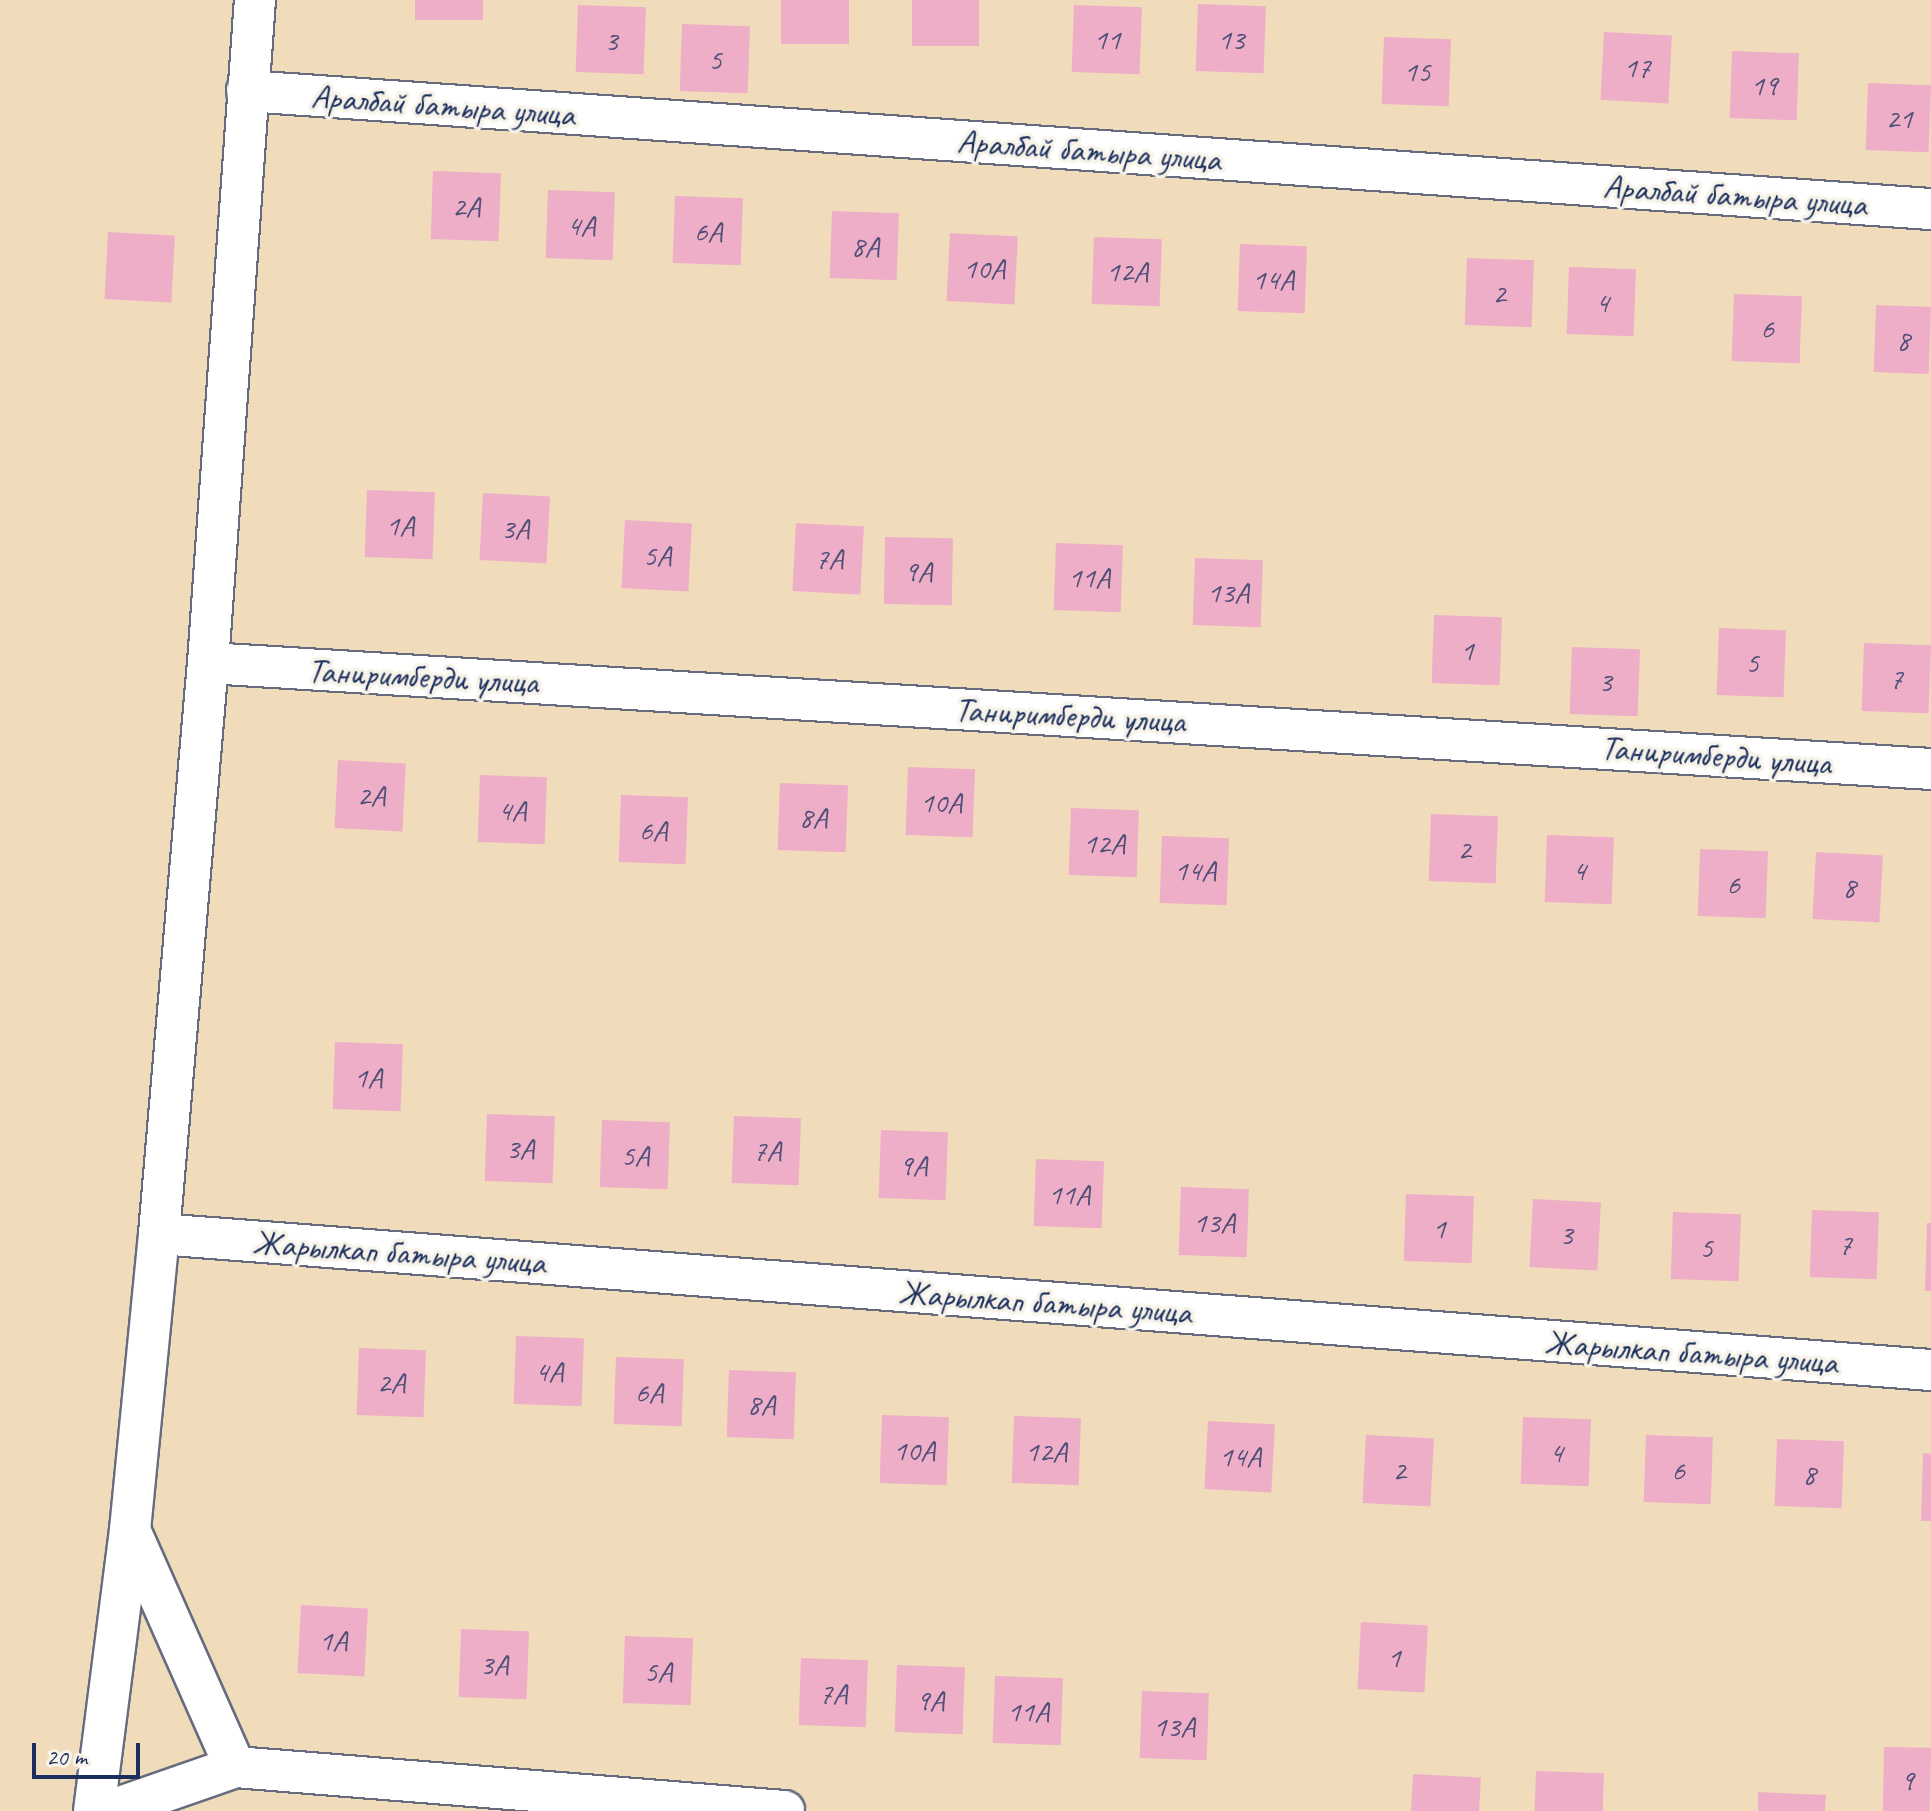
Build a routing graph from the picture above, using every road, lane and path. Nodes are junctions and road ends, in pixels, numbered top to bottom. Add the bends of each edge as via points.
1 (255, 0) edge
2 (247, 91) junction
3 (1931, 209) edge
4 (208, 663) junction
5 (1931, 769) edge
6 (159, 1234) junction
7 (1931, 1370) edge
8 (130, 1530) junction
9 (235, 1767) junction
10 (94, 1811) edge
11 (109, 1811) edge
12 (784, 1811) edge

1 - 2 street
2 - 3 street, Аралбай батыра улица
2 - 4 street
4 - 5 street, Таниримберди улица
4 - 6 street
6 - 7 street, Жарылкап батыра улица
6 - 8 street
8 - 9 street
8 - 10 street
9 - 11 street
9 - 12 street

